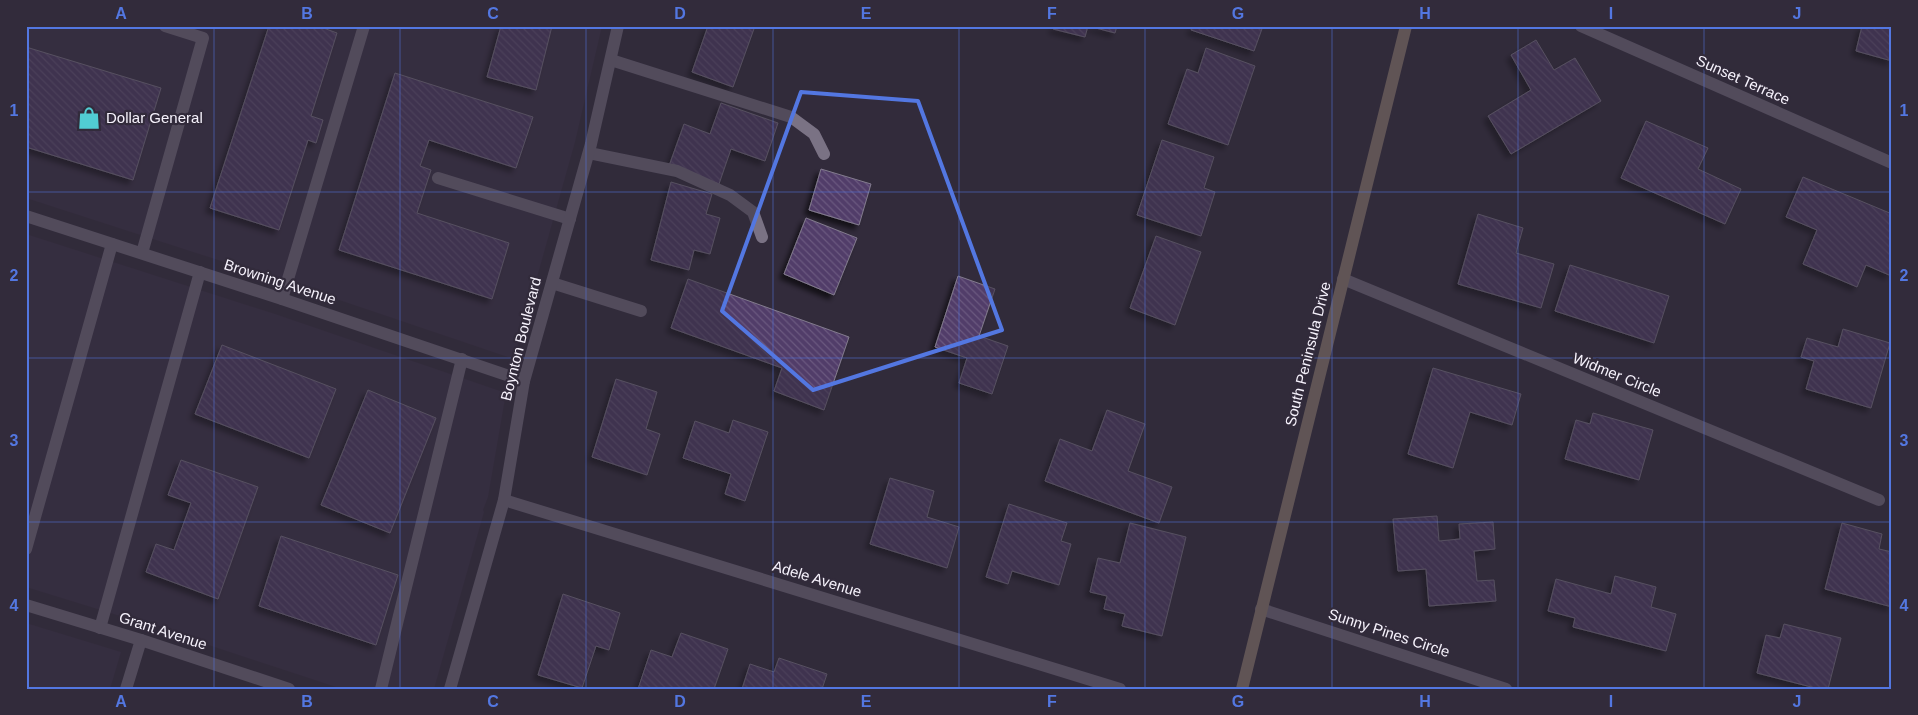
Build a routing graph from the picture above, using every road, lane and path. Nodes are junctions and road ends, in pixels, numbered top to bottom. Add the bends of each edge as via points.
1 (165, 26) edge
2 (364, 26) edge
3 (618, 26) edge
4 (1406, 26) edge
5 (1581, 26) edge
6 (182, 29) edge
7 (611, 60) junction
8 (588, 153) junction
9 (824, 154) dead end
10 (1892, 163) edge
11 (438, 178) dead end
12 (26, 216) edge
13 (570, 219) junction
14 (762, 237) dead end
15 (112, 244) junction
16 (142, 253) junction
17 (200, 272) junction
18 (1343, 280) junction
19 (552, 283) junction
20 (282, 299) junction
21 (641, 311) dead end
22 (462, 360) junction
23 (524, 381) junction
24 (504, 500) junction
25 (1879, 500) dead end
26 (26, 550) edge
27 (26, 605) edge
28 (1261, 609) junction
29 (100, 628) junction
30 (141, 640) junction
31 (126, 689) edge
32 (289, 689) edge
33 (381, 689) edge
34 (450, 689) edge
35 (1120, 689) edge
36 (1242, 689) edge
37 (1506, 689) edge

1 - 6 street
2 - 20 street
3 - 7 street, Boynton Boulevard
4 - 18 main road, South Peninsula Drive
5 - 10 street, Sunset Terrace
6 - 16 street via 203,38
7 - 8 street, Boynton Boulevard
7 - 9 street via 791,117 814,134
8 - 13 street, Boynton Boulevard
8 - 14 street via 677,172 730,195 753,212
11 - 13 street
12 - 15 street, Browning Avenue
13 - 19 street, Boynton Boulevard
15 - 16 street, Browning Avenue
15 - 26 street
16 - 17 street, Browning Avenue
17 - 20 street, Browning Avenue
17 - 29 street
18 - 25 street, Widmer Circle
18 - 28 main road, South Peninsula Drive
19 - 21 street
19 - 23 street, Boynton Boulevard
20 - 22 street, Browning Avenue
22 - 23 street, Browning Avenue
22 - 33 street
23 - 24 street, Boynton Boulevard
24 - 34 street, Boynton Boulevard
24 - 35 street, Adele Avenue
27 - 29 street, Grant Avenue
28 - 36 main road, South Peninsula Drive
28 - 37 street, Sunny Pines Circle
29 - 30 street, Grant Avenue
30 - 31 street
30 - 32 street, Grant Avenue

